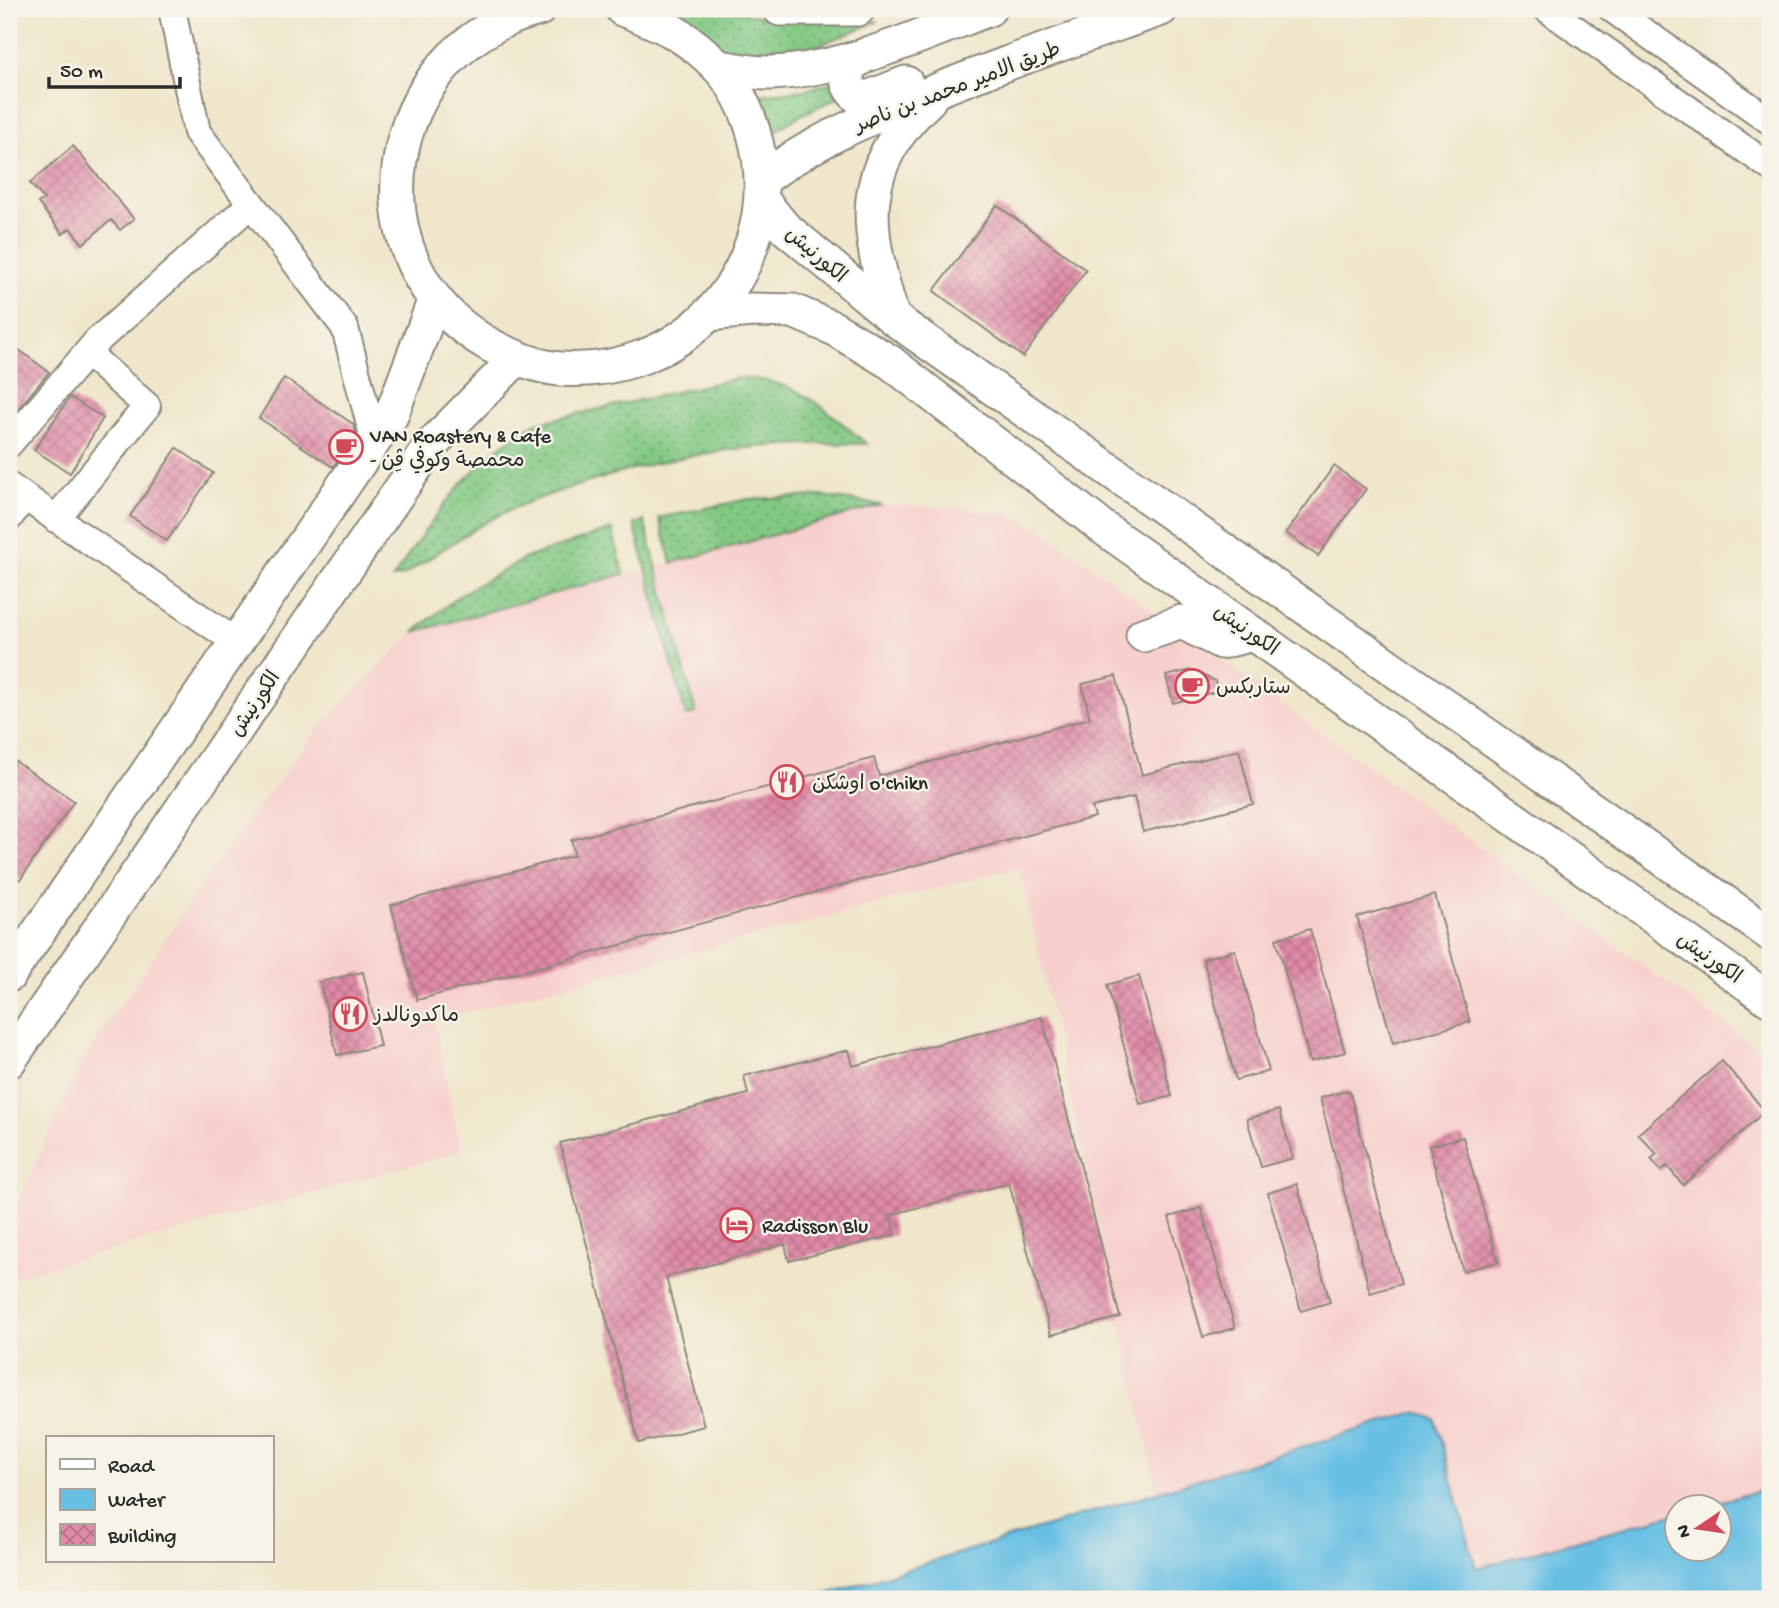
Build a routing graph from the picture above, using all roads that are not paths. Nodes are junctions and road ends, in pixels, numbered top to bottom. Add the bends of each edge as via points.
1 (172, 9) edge
2 (472, 9) edge
3 (539, 9) edge
4 (622, 9) edge
5 (780, 9) edge
6 (858, 9) edge
7 (989, 9) edge
8 (1161, 9) edge
9 (1547, 9) edge
10 (1612, 9) edge
11 (465, 43) junction
12 (869, 53) junction
13 (718, 67) junction
14 (944, 87) junction
15 (1770, 121) edge
16 (1770, 167) edge
17 (761, 190) junction
18 (251, 204) junction
19 (435, 299) junction
20 (708, 314) junction
21 (892, 318) junction
22 (87, 353) junction
23 (516, 359) junction
24 (374, 440) junction
25 (9, 444) edge
26 (16, 491) edge
27 (9, 518) edge
28 (56, 519) junction
29 (1253, 634) junction
30 (1143, 635) dead end
31 (236, 642) junction
32 (1770, 934) edge
33 (9, 975) edge
34 (1770, 1000) edge
35 (9, 1061) edge

1 - 18 street via 197,132
2 - 11 main road
3 - 11 main road via 510,16
4 - 13 main road via 671,27
5 - 6 main road
7 - 12 main road
8 - 14 main road, طريق الامير محمد بن ناصر
9 - 16 street
10 - 15 street
11 - 19 main road via 427,85 412,116 403,136 396,193 407,249
12 - 13 main road via 770,73
12 - 14 main road via 849,66 846,79 858,97 870,97 916,79
13 - 17 main road via 756,139
14 - 17 main road, طريق الامير محمد بن ناصر via 790,158
14 - 21 main road via 906,122 891,143 873,187 877,268
17 - 20 main road via 758,228 741,274
17 - 21 main road, الكورنيش via 784,227
18 - 22 street
18 - 24 street via 345,328
19 - 23 main road via 471,334
19 - 24 main road via 391,416
20 - 23 main road via 680,341 641,359 600,369 557,369
20 - 29 main road, الكورنيش via 793,311 833,327 890,362 1102,527
21 - 32 main road, الكورنيش
22 - 25 street
22 - 28 street via 147,406
23 - 35 main road, الكورنيش via 431,444
24 - 31 main road
26 - 27 street
26 - 28 street
28 - 31 street
29 - 30 main road via 1221,642 1182,622
29 - 34 main road, الكورنيش
31 - 33 main road

